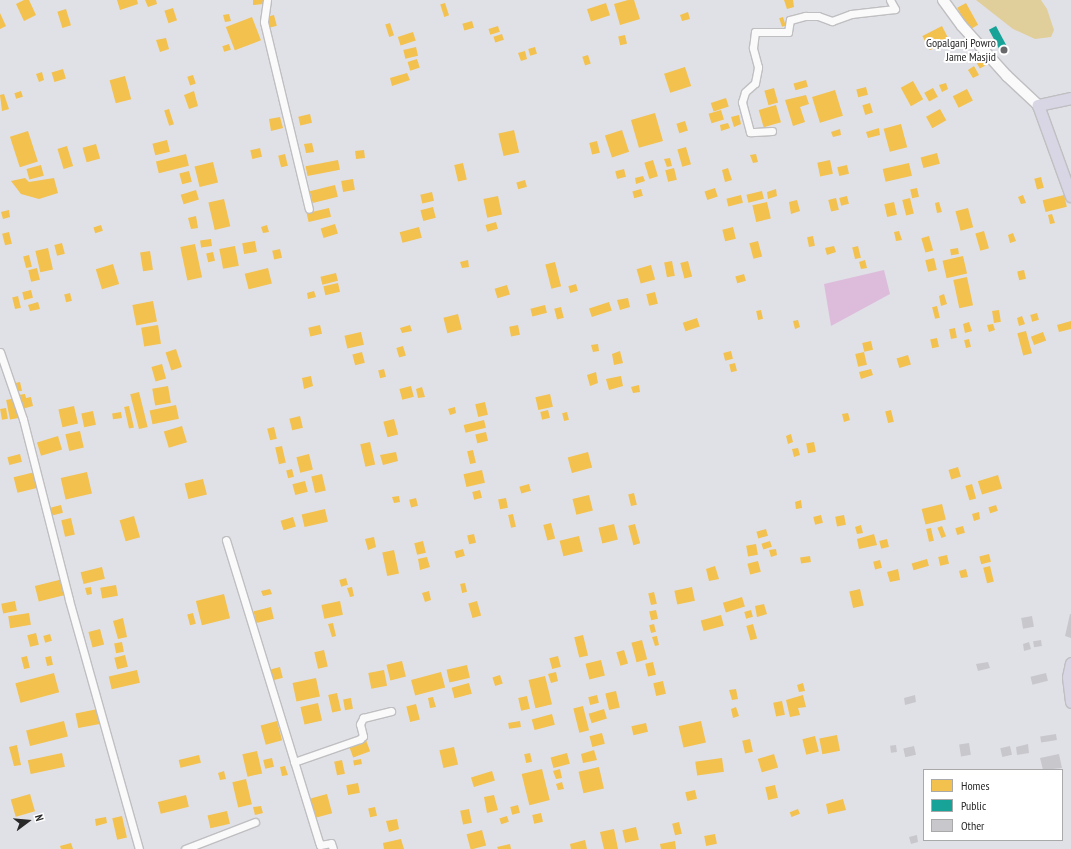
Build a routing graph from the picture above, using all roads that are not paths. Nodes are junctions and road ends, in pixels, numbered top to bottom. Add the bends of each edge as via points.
1 (267, 0) edge
2 (890, 0) edge
3 (943, 0) edge
4 (1071, 98) edge
5 (1038, 105) junction
6 (772, 131) dead end
7 (1071, 196) edge
8 (309, 209) dead end
9 (0, 352) edge
10 (226, 540) dead end
11 (1071, 663) edge
12 (1071, 702) edge
13 (391, 711) dead end
14 (294, 762) junction
15 (255, 822) dead end
16 (139, 849) edge
17 (185, 849) edge
18 (333, 849) edge

1 - 8 street via 264,22
2 - 6 street via 895,9 851,14 832,21 818,16 805,16 790,20 788,32 755,32 752,48 758,67 755,83 745,92 742,102 750,132
3 - 5 street via 962,26 1007,76
4 - 5 main road
5 - 7 main road
9 - 16 street via 23,419 69,600
10 - 14 street
11 - 12 main road via 1068,677
13 - 14 street via 363,718 360,724 363,736 360,739
14 - 18 street via 320,845 331,842
15 - 17 street

